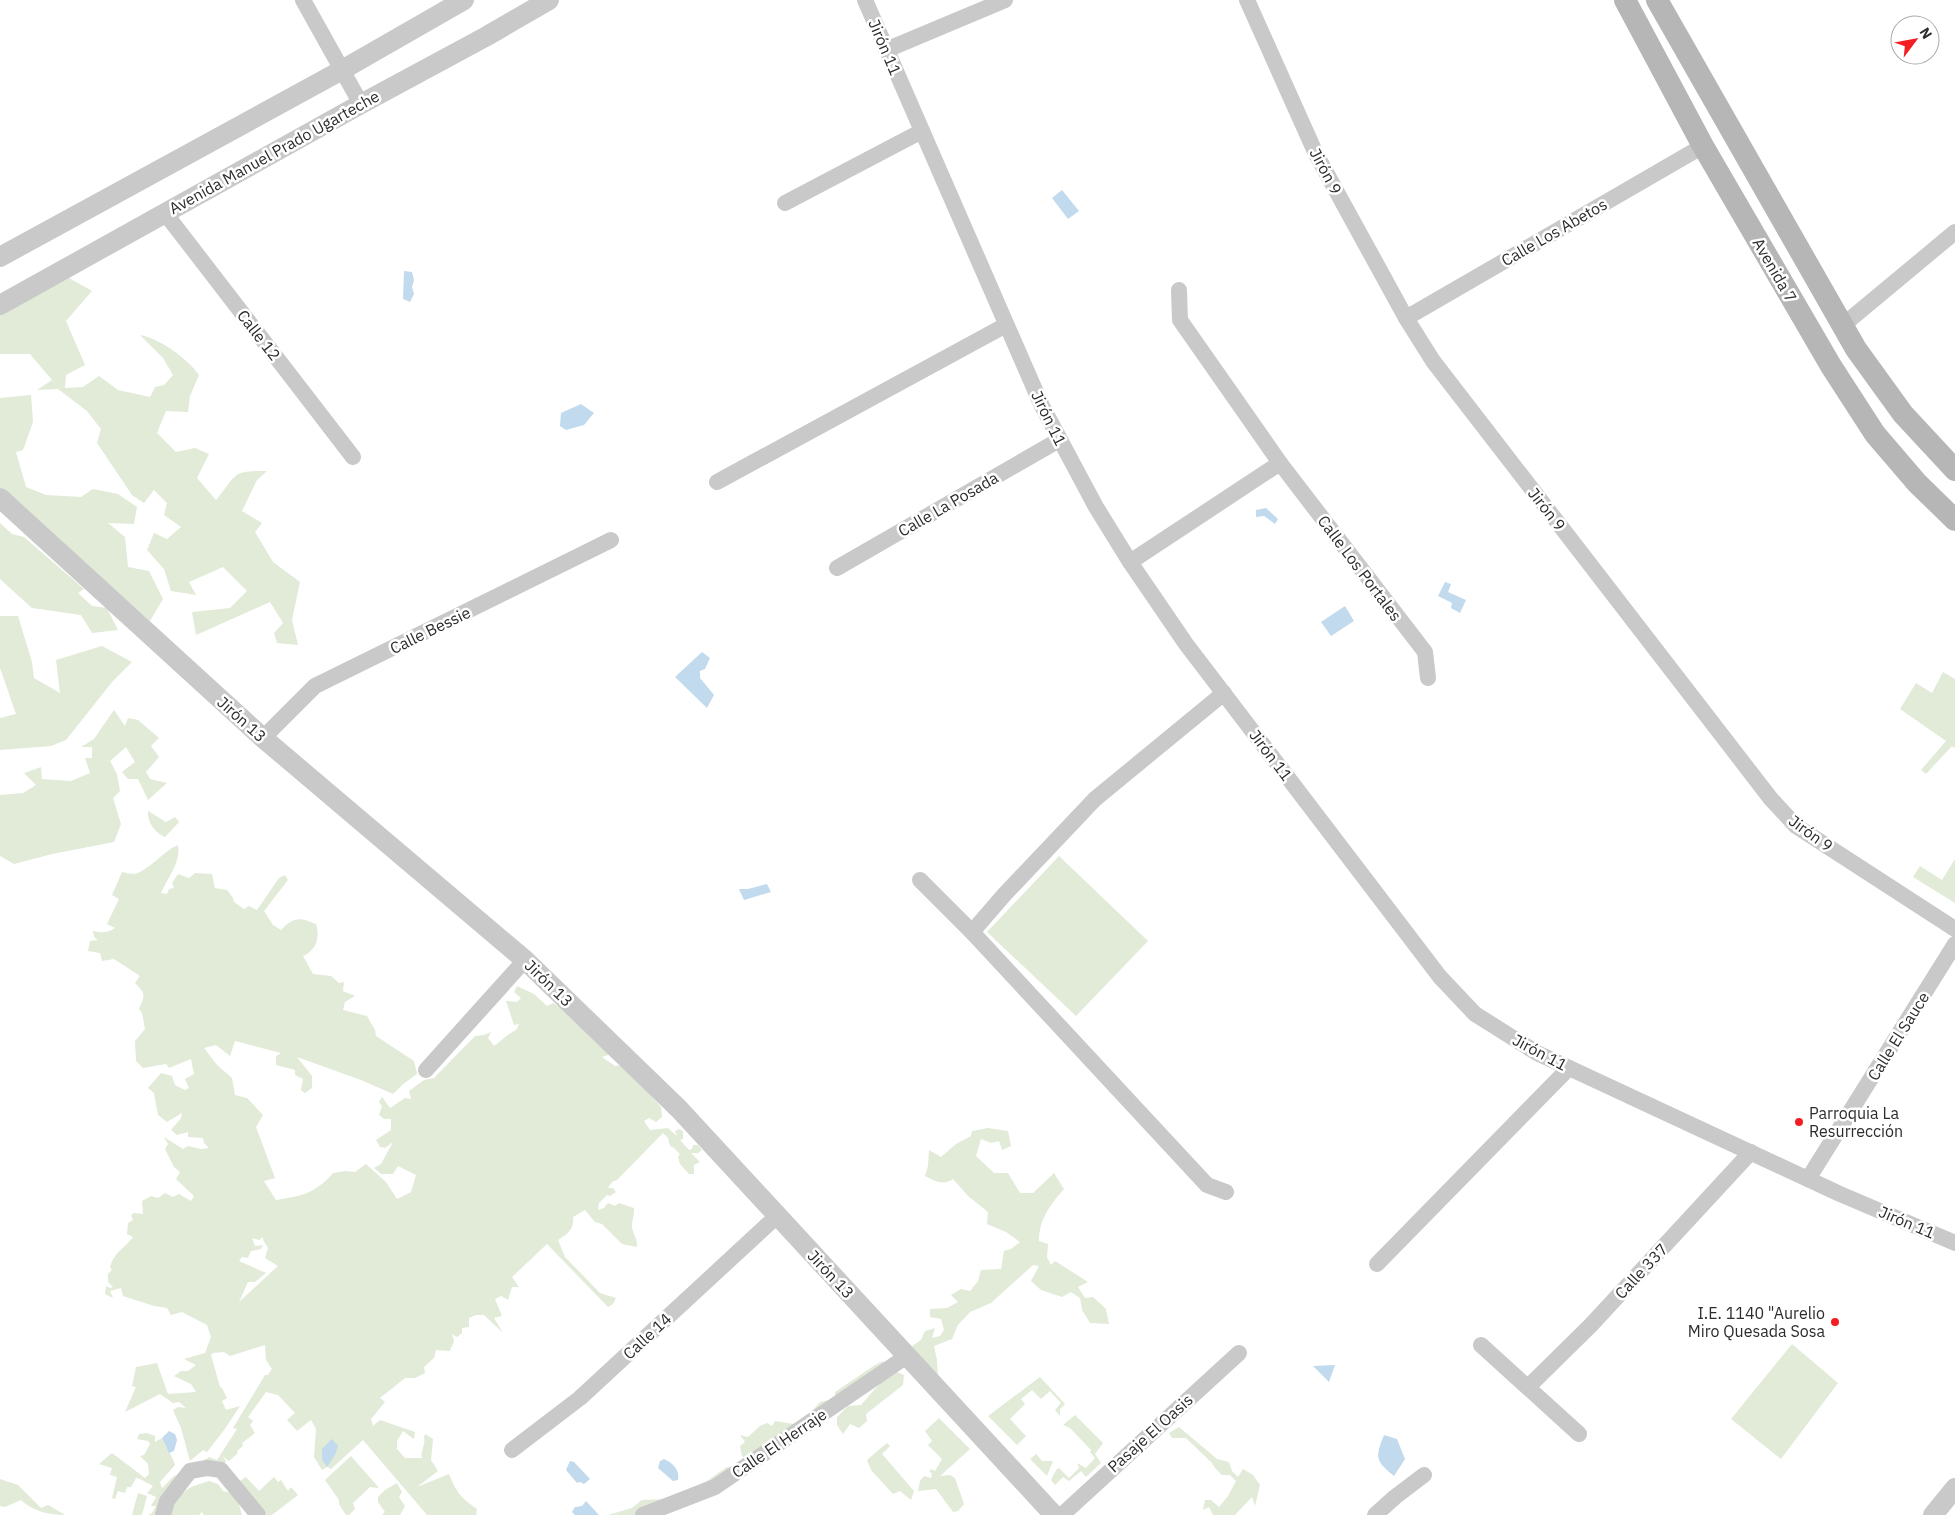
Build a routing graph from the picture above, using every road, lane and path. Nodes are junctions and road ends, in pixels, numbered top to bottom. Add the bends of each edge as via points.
1 (303, 0) edge
2 (464, 0) edge
3 (549, 0) edge
4 (865, 0) edge
5 (1005, 0) edge
6 (1247, 0) edge
7 (1625, 0) edge
8 (1657, 0) edge
9 (886, 50) junction
10 (342, 70) junction
11 (361, 104) junction
12 (922, 131) junction
13 (1702, 146) junction
14 (786, 202) dead end
15 (165, 213) junction
16 (1955, 232) edge
17 (0, 258) edge
18 (1816, 281) junction
19 (1180, 290) dead end
20 (1790, 297) junction
21 (0, 305) edge
22 (1406, 318) junction
23 (1006, 325) junction
24 (1842, 326) junction
25 (1060, 440) junction
26 (353, 457) dead end
27 (1280, 464) junction
28 (1955, 470) edge
29 (717, 482) dead end
30 (0, 498) edge
31 (1955, 520) edge
32 (611, 540) dead end
33 (1130, 562) junction
34 (837, 568) dead end
35 (1428, 678) dead end
36 (1224, 693) junction
37 (263, 738) junction
38 (920, 880) dead end
39 (1955, 929) edge
40 (972, 932) junction
41 (1955, 944) edge
42 (526, 960) junction
43 (1569, 1068) junction
44 (426, 1070) dead end
45 (1751, 1152) junction
46 (1808, 1179) junction
47 (1226, 1192) dead end
48 (778, 1216) junction
49 (1955, 1243) edge
50 (1377, 1264) dead end
51 (1481, 1344) dead end
52 (1239, 1353) dead end
53 (907, 1356) junction
54 (1528, 1387) junction
55 (1579, 1434) dead end
56 (512, 1450) dead end
57 (1424, 1475) dead end
58 (1955, 1488) edge
59 (162, 1515) edge
60 (258, 1515) edge
61 (643, 1515) edge
62 (1054, 1515) edge
63 (1062, 1515) edge
64 (1375, 1515) edge
65 (1933, 1515) edge

1 - 10 street
2 - 10 street
3 - 11 street, Avenida Manuel Prado Ugarteche
4 - 9 street, Jirón 11
5 - 9 street
6 - 22 street, Jirón 9 via 1316,154
7 - 13 main road, Avenida 7
8 - 18 main road, Avenida 7
9 - 12 street, Jirón 11
10 - 11 street
10 - 17 street
11 - 15 street, Avenida Manuel Prado Ugarteche
12 - 14 street
12 - 23 street, Jirón 11
13 - 20 main road, Avenida 7
13 - 22 street, Calle Los Abetos
15 - 21 street, Avenida Manuel Prado Ugarteche
15 - 26 street, Calle 12
16 - 24 street
18 - 20 main road
18 - 24 main road, Avenida 7
19 - 27 street, Calle Los Portales via 1180,320
20 - 31 main road, Avenida 7 via 1875,434
22 - 39 street, Jirón 9 via 1433,361 1771,800 1796,826
23 - 25 street, Jirón 11
23 - 29 street
24 - 28 main road, Avenida 7 via 1903,414
25 - 33 street, Jirón 11
25 - 34 street, Calle La Posada
27 - 33 street
27 - 35 street, Calle Los Portales via 1425,652
30 - 37 street, Jirón 13
32 - 37 street, Calle Bessie via 315,686
33 - 36 street, Jirón 11
36 - 40 street via 1095,799
36 - 43 street, Jirón 11 via 1440,977 1476,1014 1537,1053
37 - 42 street, Jirón 13
38 - 40 street
40 - 47 street via 1208,1185
41 - 46 street, Calle El Sauce
42 - 44 street
42 - 48 street, Jirón 13 via 679,1109
43 - 45 street, Jirón 11
43 - 50 street
45 - 46 street, Jirón 11
45 - 54 street, Calle 337 via 1591,1325
46 - 49 street, Jirón 11
48 - 53 street, Jirón 13
48 - 56 street, Calle 14 via 580,1398
51 - 54 street
52 - 63 street, Pasaje El Oasis
53 - 61 street, Calle El Herraje via 715,1486
53 - 62 street, Jirón 13
54 - 55 street
57 - 64 street
58 - 65 street
59 - 60 street via 167,1501 190,1471 207,1468 221,1470

